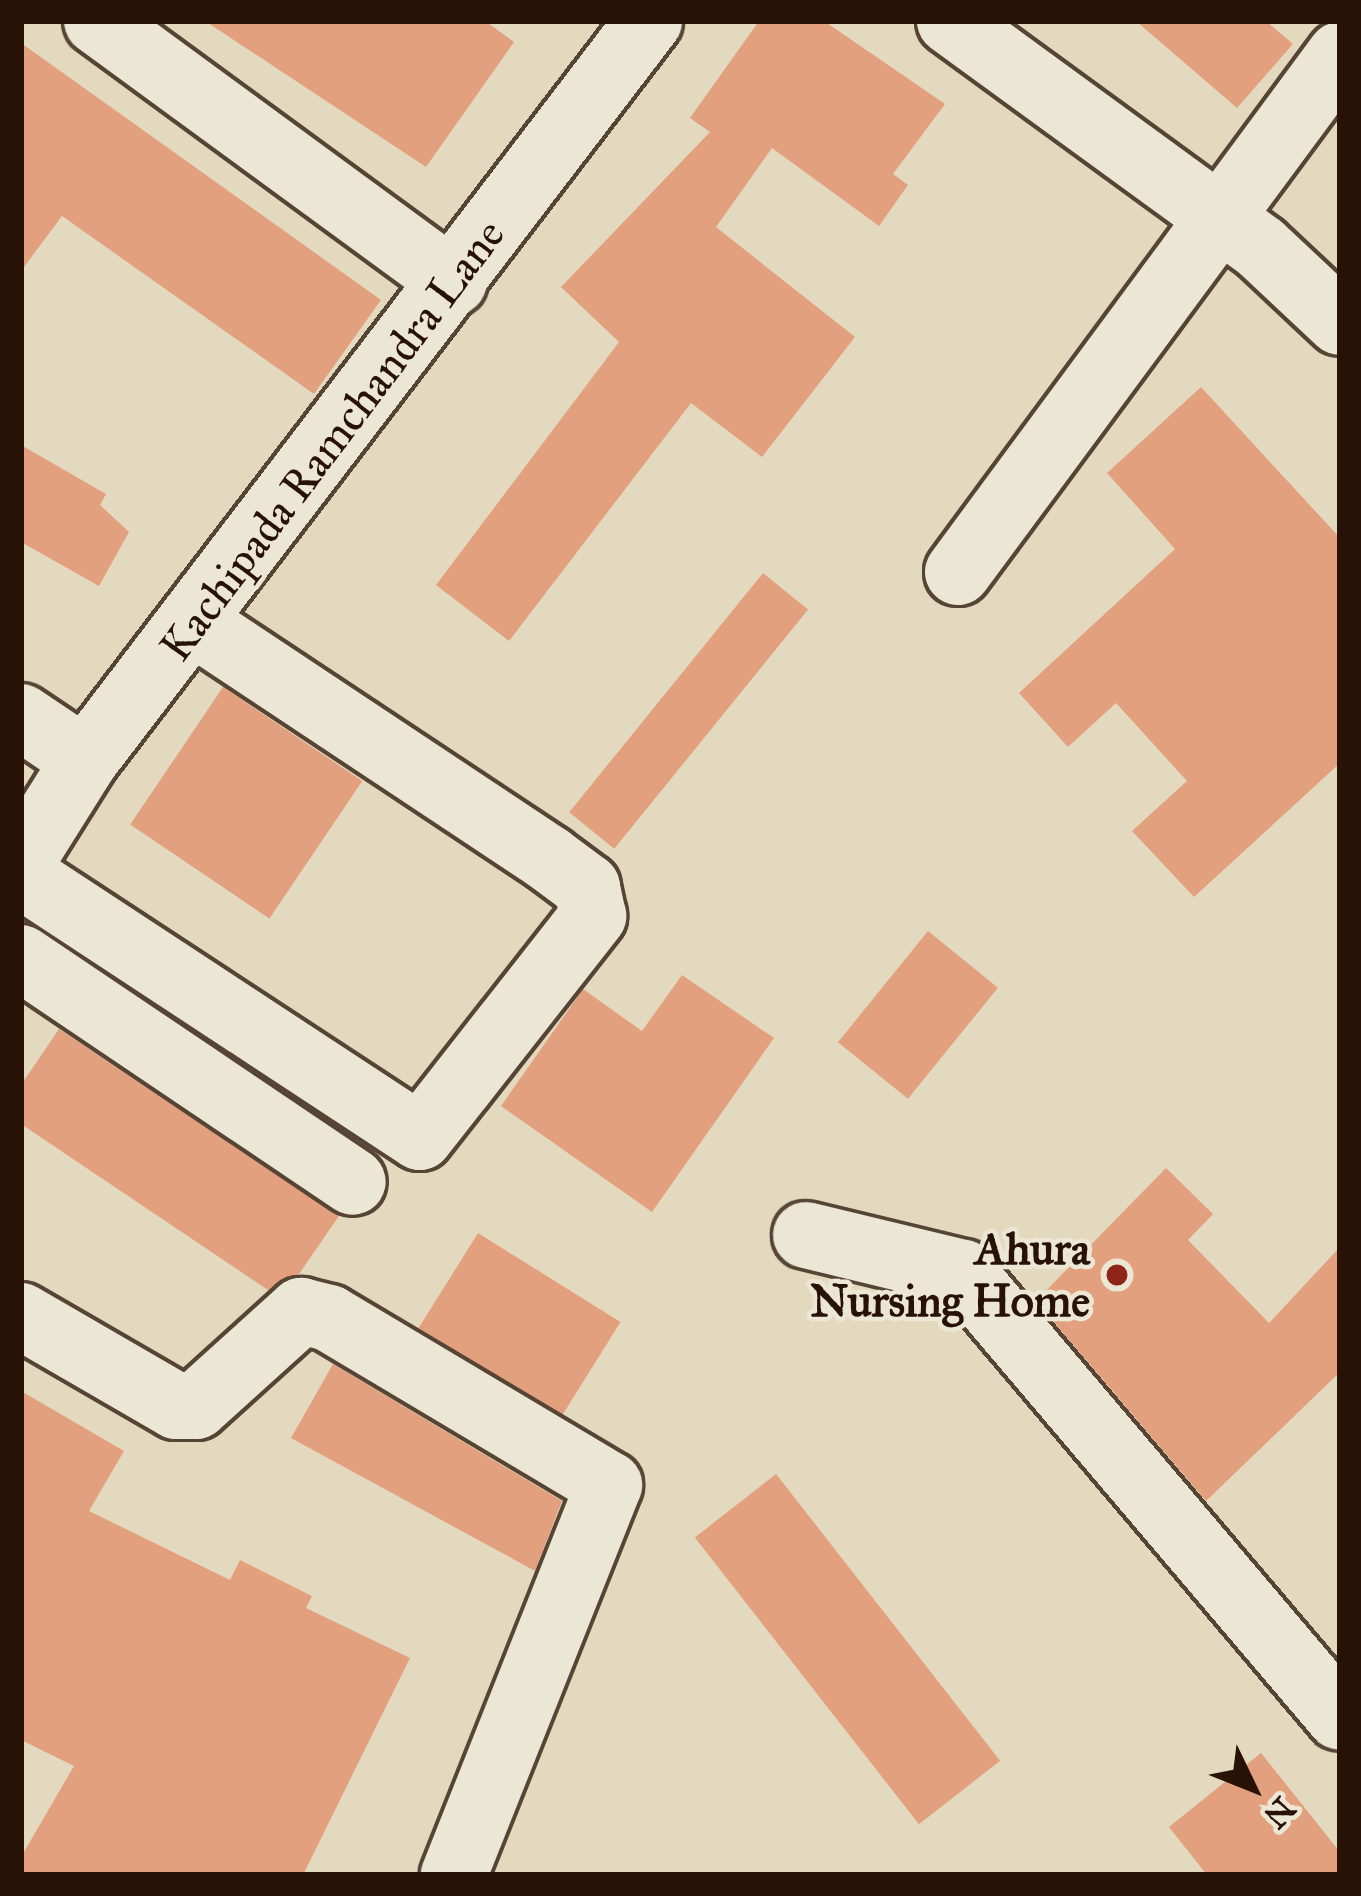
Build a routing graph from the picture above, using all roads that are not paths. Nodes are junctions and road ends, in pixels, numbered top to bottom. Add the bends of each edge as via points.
1 (97, 21) edge
2 (649, 21) edge
3 (950, 21) edge
4 (1340, 56) edge
5 (1222, 220) junction
6 (454, 283) junction
7 (1340, 322) edge
8 (958, 572) dead end
9 (194, 622) junction
10 (21, 717) edge
11 (85, 760) junction
12 (21, 862) edge
13 (21, 874) edge
14 (21, 958) edge
15 (353, 1182) dead end
16 (806, 1234) dead end
17 (21, 1316) edge
18 (1338, 1711) edge
19 (454, 1875) edge

1 - 6 street
2 - 6 street, Kachipada Ramchandra Lane
3 - 5 street
4 - 5 street
5 - 7 street
5 - 8 street
6 - 9 street, Kachipada Ramchandra Lane
9 - 11 street, Kachipada Ramchandra Lane
9 - 13 street via 548,858 587,887 593,916 420,1137
10 - 11 street
11 - 12 street, Kachipada Ramchandra Lane
14 - 15 street
16 - 18 street via 963,1274
17 - 19 street via 176,1406 196,1406 301,1311 329,1318 609,1485

